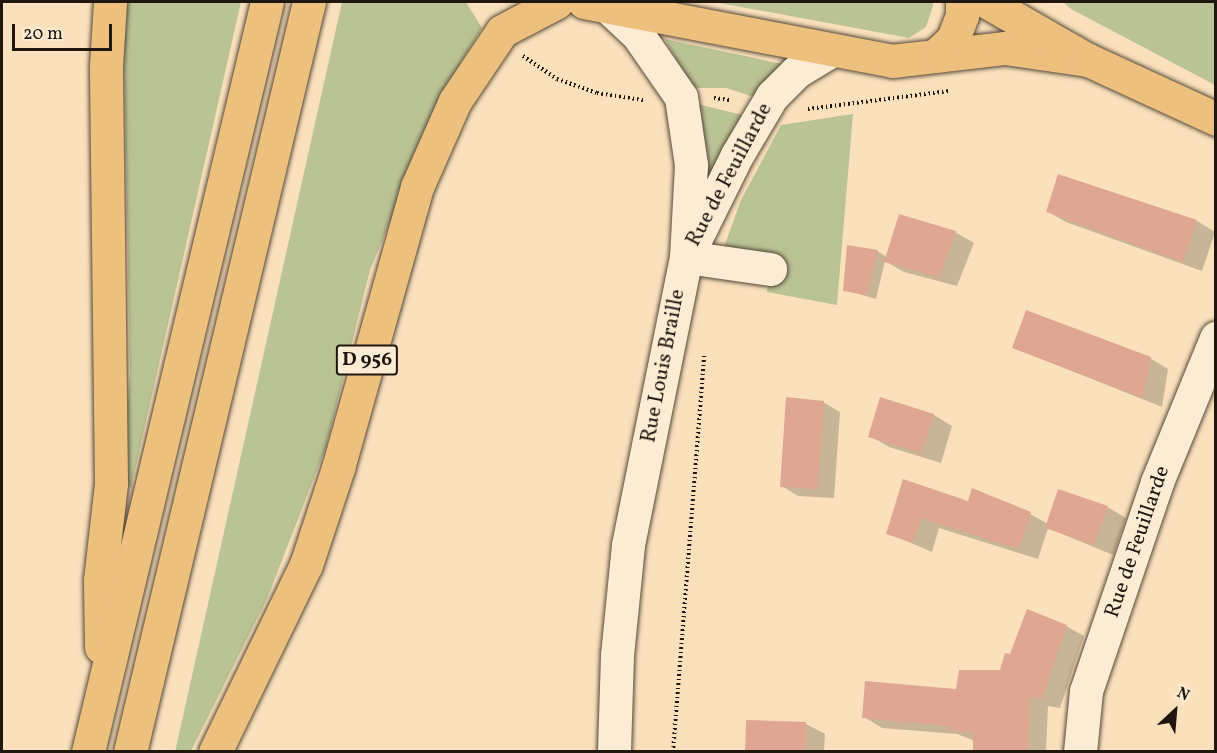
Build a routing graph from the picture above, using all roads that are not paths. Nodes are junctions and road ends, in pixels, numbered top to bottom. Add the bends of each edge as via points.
1 (110, 2) edge
2 (267, 2) edge
3 (309, 2) edge
4 (557, 2) edge
5 (962, 2) edge
6 (987, 2) edge
7 (596, 4) edge
8 (832, 50) junction
9 (936, 55) junction
10 (1088, 60) junction
11 (1215, 119) edge
12 (686, 257) junction
13 (770, 269) dead end
14 (1215, 338) edge
15 (102, 694) junction
16 (88, 752) edge
17 (130, 752) edge
18 (215, 752) edge
19 (614, 752) edge
20 (1080, 752) edge

1 - 15 main road via 106,66 111,483 100,580
2 - 15 main road
3 - 17 main road
4 - 18 main road, D 956 via 502,31 455,101 417,187 338,468 306,565
5 - 9 main road via 962,15 953,39
6 - 10 main road
7 - 8 main road
7 - 12 street, Rue Louis Braille via 638,35 681,97 691,165
8 - 9 main road via 891,61
8 - 12 street, Rue de Feuillarde via 796,72 765,109 737,155
9 - 10 main road via 1005,48
10 - 11 main road
12 - 13 street
12 - 19 street, Rue Louis Braille via 628,545 617,655
14 - 20 street, Rue de Feuillarde via 1157,482 1086,691
15 - 16 main road

